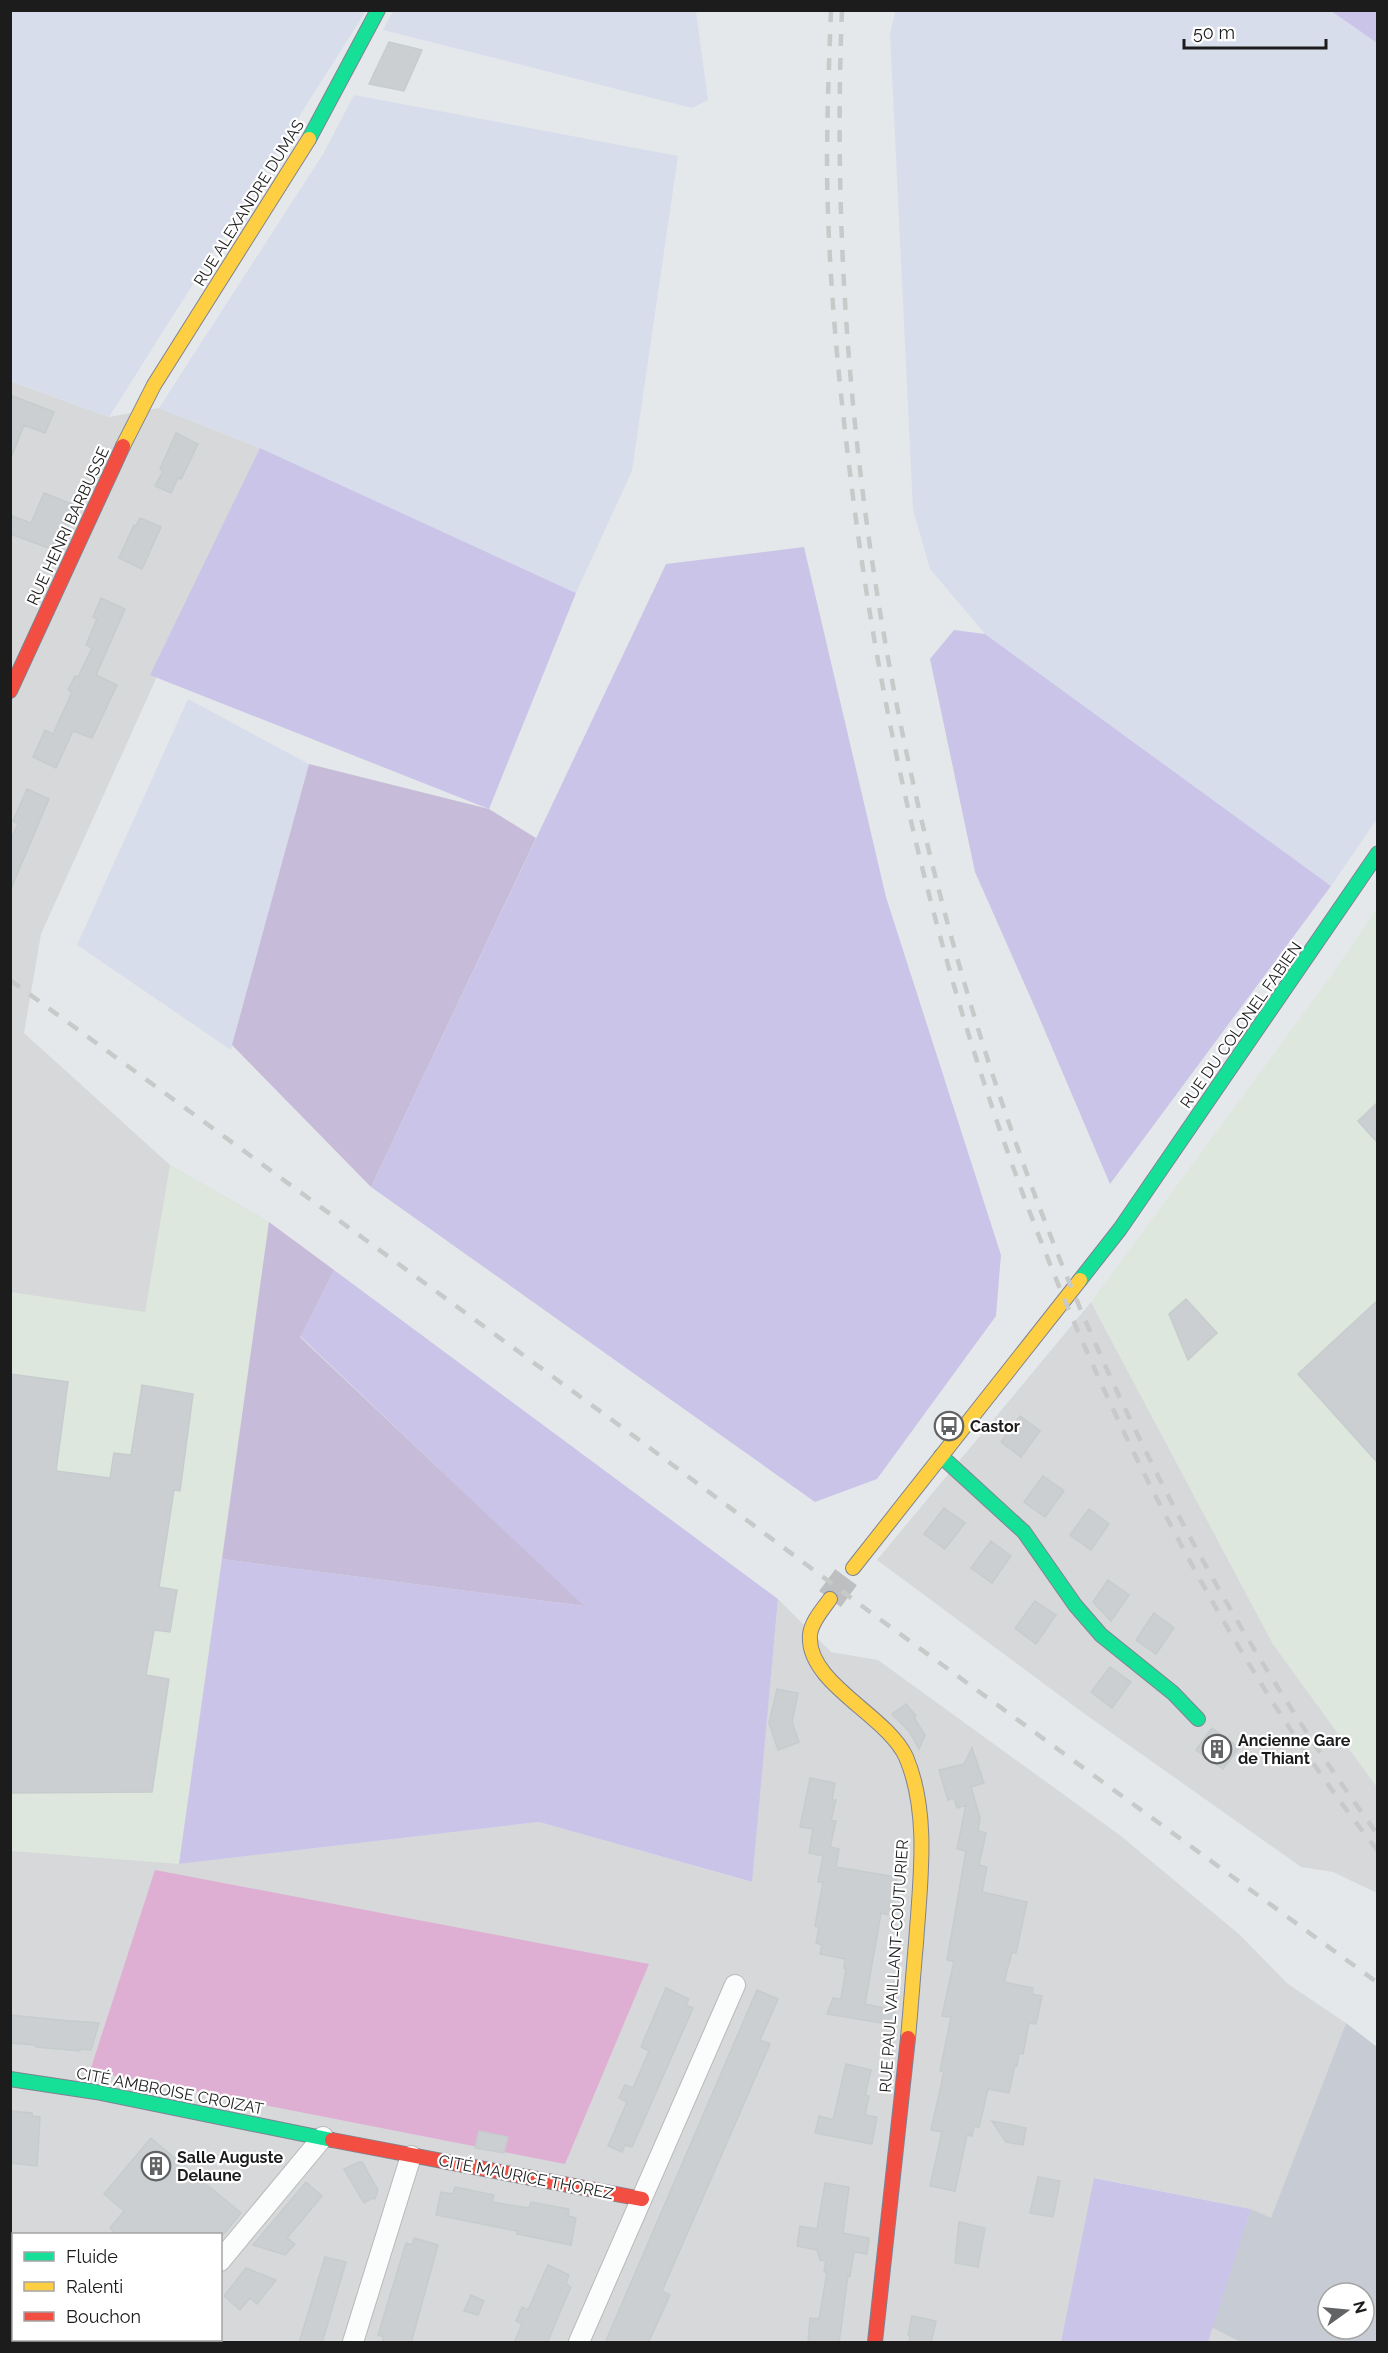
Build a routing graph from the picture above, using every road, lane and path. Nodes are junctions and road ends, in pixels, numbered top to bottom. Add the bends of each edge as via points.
1 (378, 10) edge
2 (141, 409) joint
3 (10, 691) edge
4 (1377, 853) edge
5 (940, 1456) junction
6 (853, 1568) tunnel mouth
7 (830, 1599) tunnel mouth
8 (1198, 1719) dead end
9 (735, 1985) dead end
10 (10, 2079) edge
11 (323, 2137) junction
12 (411, 2156) junction
13 (642, 2199) junction
14 (222, 2258) edge
15 (354, 2343) edge
16 (579, 2343) edge
17 (875, 2343) edge

1 - 2 street, RUE ALEXANDRE DUMAS via 301,153
2 - 3 street, RUE HENRI BARBUSSE
4 - 5 street, RUE DU COLONEL FABIEN via 1130,1214
5 - 6 street
5 - 8 street via 1024,1532 1101,1635 1173,1693
7 - 17 street, RUE PAUL VAILLANT-COUTURIER via 813,1626 810,1642 815,1659 896,1740 910,1771 919,1815 920,1875 908,2042
9 - 13 street
10 - 11 street, CITÉ AMBROISE CROIZAT
11 - 12 street, CITÉ MAURICE THOREZ
11 - 14 street
12 - 13 street, CITÉ MAURICE THOREZ
12 - 15 street
13 - 16 street

